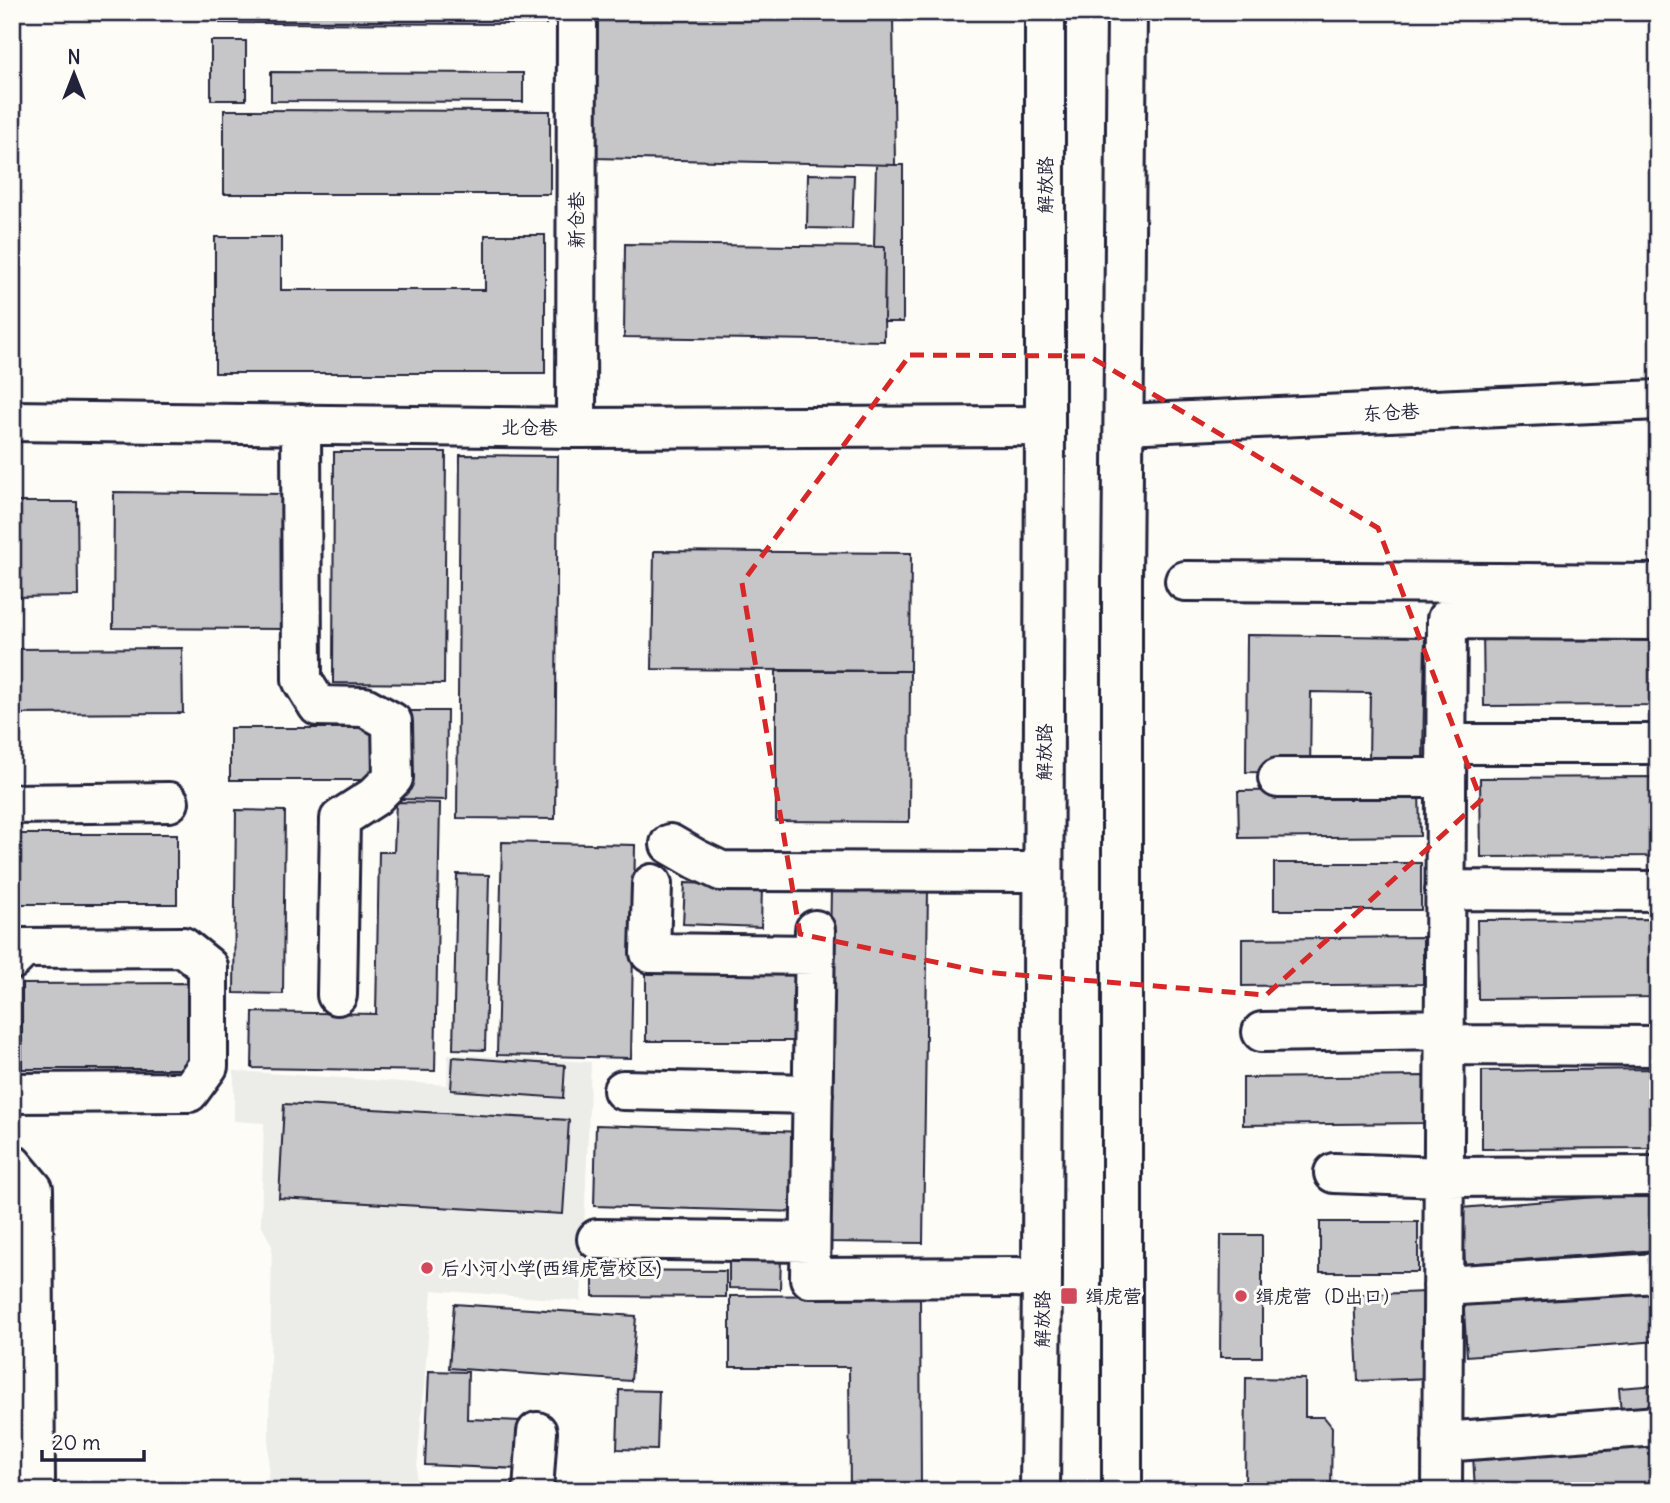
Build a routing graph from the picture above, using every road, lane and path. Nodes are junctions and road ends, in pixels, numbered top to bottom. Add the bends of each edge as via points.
1 (577, 12) edge
2 (1045, 12) edge
3 (1128, 12) edge
4 (1658, 400) edge
5 (12, 421) edge
6 (301, 424) junction
7 (1124, 424) junction
8 (1045, 426) junction
9 (576, 428) junction
10 (1185, 581) dead end
11 (1658, 584) edge
12 (1658, 620) edge
13 (1658, 744) edge
14 (1446, 761) junction
15 (1278, 778) dead end
16 (169, 802) dead end
17 (12, 804) edge
18 (670, 844) dead end
19 (1043, 872) junction
20 (652, 884) dead end
21 (1445, 890) junction
22 (1658, 891) edge
23 (12, 960) edge
24 (337, 995) dead end
25 (1262, 1032) dead end
26 (1444, 1037) junction
27 (1658, 1046) edge
28 (623, 1090) dead end
29 (12, 1093) edge
30 (813, 1094) junction
31 (12, 1164) edge
32 (1334, 1173) dead end
33 (1658, 1176) edge
34 (1443, 1177) junction
35 (597, 1239) dead end
36 (810, 1242) junction
37 (1658, 1273) edge
38 (1042, 1277) junction
39 (1443, 1286) junction
40 (1658, 1426) edge
41 (537, 1432) dead end
42 (1442, 1442) junction
43 (32, 1491) edge
44 (533, 1491) edge
45 (1040, 1491) edge
46 (1122, 1491) edge
47 (1442, 1491) edge

1 - 9 main road, 新仓巷
2 - 8 main road, 解放路
3 - 7 main road
4 - 7 main road, 东仓巷
5 - 6 main road, 北仓巷
6 - 9 main road, 北仓巷
6 - 24 main road via 302,680 318,706 365,707 392,722 393,778 340,819
7 - 46 main road
8 - 9 main road, 北仓巷
8 - 19 main road, 解放路
10 - 11 main road
12 - 14 main road via 1447,619
13 - 14 main road
14 - 15 main road
14 - 21 main road
16 - 17 main road
18 - 19 main road via 721,871
19 - 38 main road, 解放路
20 - 30 main road via 650,953 815,942
21 - 22 main road
21 - 26 main road
23 - 29 main road via 24,948 183,947 208,967 208,1066 189,1092
25 - 26 main road
26 - 27 main road
26 - 34 main road
28 - 30 main road
30 - 36 main road
31 - 43 main road via 33,1189
32 - 34 main road
33 - 34 main road
34 - 39 main road
35 - 36 main road
36 - 38 main road via 810,1278
37 - 39 main road
38 - 45 main road, 解放路
39 - 42 main road
40 - 42 main road
41 - 44 main road
42 - 47 main road

